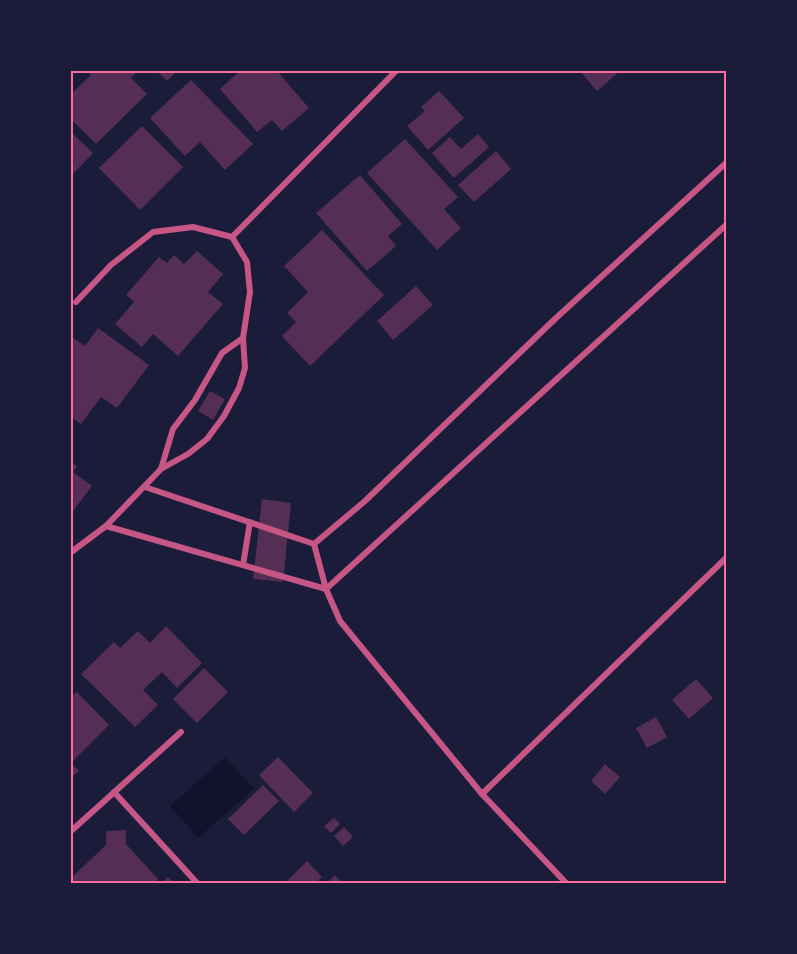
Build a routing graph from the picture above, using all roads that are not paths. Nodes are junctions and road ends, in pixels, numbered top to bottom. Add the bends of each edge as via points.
1 (397, 70) edge
2 (726, 163) edge
3 (726, 225) edge
4 (232, 237) junction
5 (76, 302) dead end
6 (243, 338) junction
7 (161, 470) junction
8 (145, 487) junction
9 (250, 522) junction
10 (106, 526) junction
11 (314, 544) junction
12 (70, 553) edge
13 (726, 558) edge
14 (243, 566) junction
15 (327, 590) junction
16 (181, 732) dead end
17 (114, 792) junction
18 (482, 794) junction
19 (70, 832) edge
20 (198, 884) edge
21 (567, 884) edge

1 - 4 street
2 - 11 street via 556,318 365,501
3 - 15 street
4 - 5 street via 193,227 153,232 111,265
4 - 6 street via 247,262 250,292
6 - 7 street via 222,353 173,429
6 - 7 street via 245,368 224,416 207,438
7 - 8 street
8 - 9 street
8 - 10 street
9 - 11 street
9 - 14 street
10 - 12 street
10 - 14 street
11 - 15 street
13 - 18 street
14 - 15 street
15 - 18 street via 340,621
16 - 17 street
17 - 19 street
17 - 20 street
18 - 21 street

